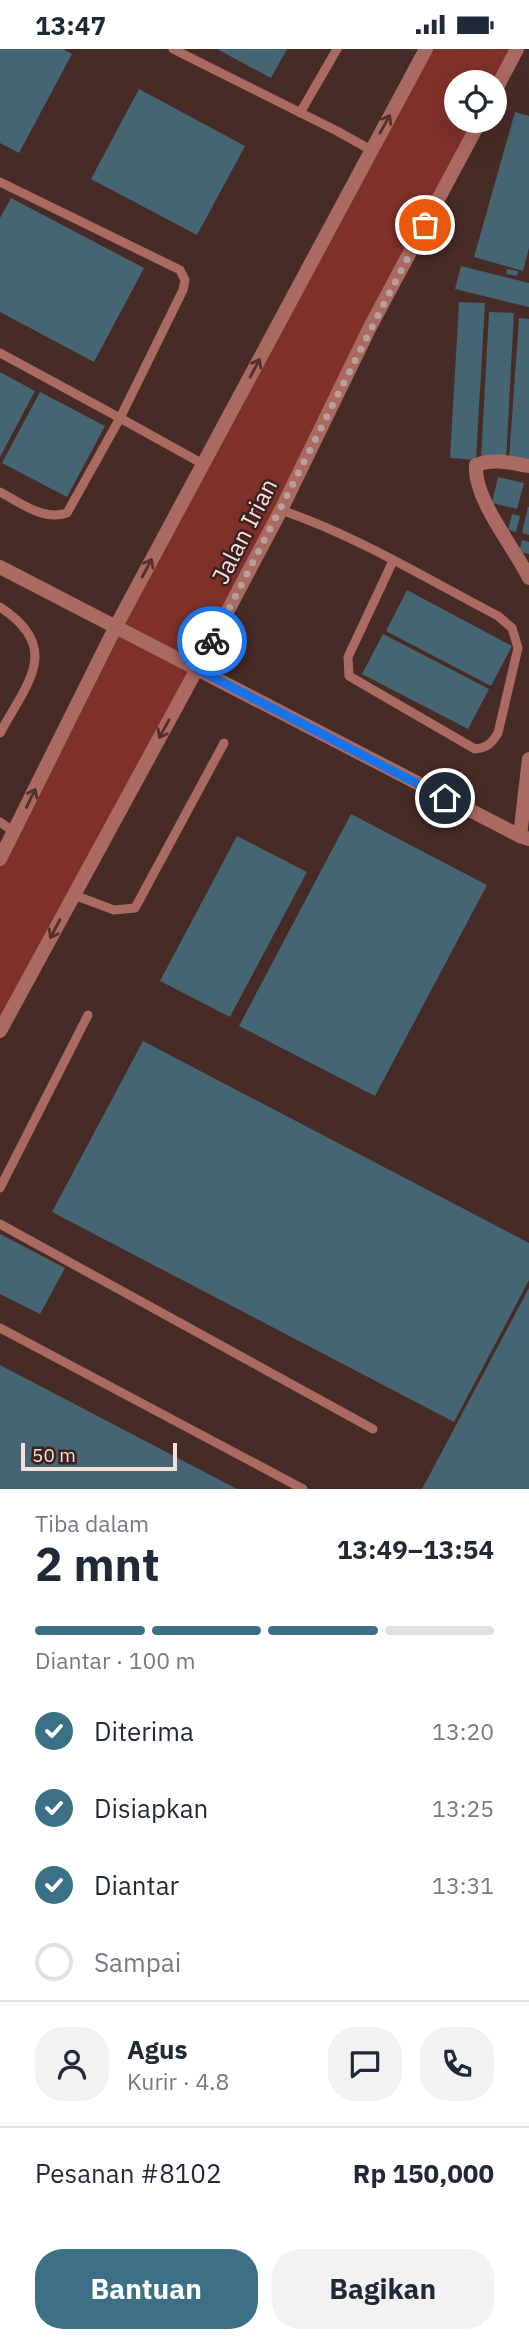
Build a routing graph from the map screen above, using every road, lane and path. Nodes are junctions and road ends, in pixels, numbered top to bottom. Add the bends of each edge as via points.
1 (173, 49) edge
2 (337, 49) edge
3 (426, 49) edge
4 (517, 49) edge
5 (506, 70) edge
6 (300, 113) junction
7 (474, 133) edge
8 (371, 150) junction
9 (0, 182) edge
10 (0, 353) edge
11 (120, 418) junction
12 (204, 464) junction
13 (529, 466) edge
14 (0, 492) edge
15 (281, 510) junction
16 (393, 561) junction
17 (0, 567) edge
18 (529, 578) edge
19 (0, 607) edge
20 (115, 628) junction
21 (197, 669) junction
22 (0, 733) edge
23 (224, 743) dead end
24 (529, 759) edge
25 (0, 822) edge
26 (14, 832) junction
27 (524, 838) edge
28 (0, 859) edge
29 (74, 895) junction
30 (88, 1015) dead end
31 (0, 1031) edge
32 (0, 1188) edge
33 (0, 1224) edge
34 (0, 1328) edge
35 (373, 1429) dead end
36 (303, 1489) edge

1 - 6 lane
2 - 6 lane
8 -> 3 street
4 - 5 street
6 - 8 lane
7 - 15 street, Jalan Irian via 370,327
12 -> 8 street
9 - 11 lane via 180,270 183,290
10 - 11 lane
11 - 12 lane
11 - 14 lane via 67,513 42,514
20 -> 12 street
13 - 18 street via 485,462 476,465 475,475 481,495
15 - 16 lane via 314,521
15 - 21 street, Jalan Irian
16 - 16 lane via 348,657 349,676 475,749 484,749 498,733 518,648 516,636 498,616
17 - 20 street
19 - 22 lane via 24,627 37,655
20 - 21 street
26 -> 20 street
21 - 27 street
21 -> 29 street, Jalan Irian
23 - 29 lane via 135,908 114,910
24 - 27 street
25 - 26 lane
26 - 28 street
29 -> 31 street, Jalan Irian
30 - 32 lane
33 - 35 lane
34 - 36 lane

